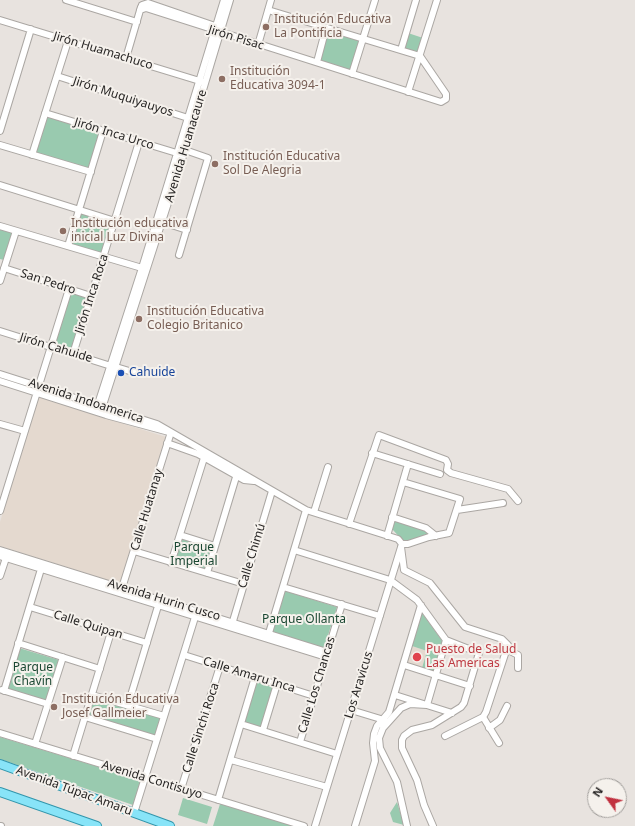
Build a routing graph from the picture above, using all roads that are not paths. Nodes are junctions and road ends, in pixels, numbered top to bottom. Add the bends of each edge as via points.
1 (66, 0) edge
2 (224, 0) edge
3 (230, 0) edge
4 (272, 0) edge
5 (375, 0) edge
6 (416, 0) edge
7 (437, 0) edge
8 (142, 5) edge
9 (268, 10) junction
10 (0, 20) edge
11 (137, 22) junction
12 (326, 28) junction
13 (31, 29) junction
14 (218, 30) junction
15 (363, 39) junction
16 (68, 41) junction
17 (258, 45) junction
18 (401, 50) junction
19 (420, 56) junction
20 (126, 58) junction
21 (316, 62) junction
22 (352, 74) junction
23 (57, 76) junction
24 (202, 82) junction
25 (408, 92) junction
26 (45, 113) junction
27 (188, 118) junction
28 (0, 131) edge
29 (103, 131) junction
30 (139, 142) junction
31 (0, 145) edge
32 (182, 153) junction
33 (32, 155) junction
34 (91, 172) junction
35 (0, 186) edge
36 (79, 210) junction
37 (115, 221) junction
38 (162, 222) junction
39 (0, 226) edge
40 (187, 230) junction
41 (16, 231) junction
42 (68, 246) junction
43 (179, 255) dead end
44 (104, 257) junction
45 (4, 268) junction
46 (142, 268) junction
47 (0, 281) edge
48 (69, 289) junction
49 (91, 296) junction
50 (0, 331) edge
51 (51, 347) junction
52 (73, 354) junction
53 (114, 366) junction
54 (0, 374) edge
55 (139, 374) dead end
56 (0, 381) edge
57 (39, 385) junction
58 (39, 393) junction
59 (101, 405) junction
60 (0, 424) edge
61 (25, 431) junction
62 (171, 432) junction
63 (168, 443) junction
64 (372, 453) junction
65 (204, 458) junction
66 (408, 464) junction
67 (328, 467) dead end
68 (440, 474) dead end
69 (236, 477) junction
70 (256, 481) junction
71 (403, 482) junction
72 (272, 491) junction
73 (518, 501) dead end
74 (503, 503) dead end
75 (306, 510) junction
76 (457, 510) junction
77 (0, 511) edge
78 (314, 512) junction
79 (392, 517) junction
80 (350, 524) junction
81 (180, 535) junction
82 (387, 536) junction
83 (436, 536) junction
84 (401, 545) junction
85 (215, 546) junction
86 (0, 550) edge
87 (294, 550) junction
88 (134, 551) junction
89 (3, 557) edge
90 (171, 563) junction
91 (41, 569) junction
92 (206, 573) junction
93 (0, 576) edge
94 (390, 580) junction
95 (244, 584) junction
96 (283, 587) junction
97 (122, 588) junction
98 (342, 604) junction
99 (421, 605) junction
100 (158, 606) junction
101 (30, 607) junction
102 (196, 614) junction
103 (380, 616) junction
104 (233, 621) junction
105 (111, 632) junction
106 (269, 633) junction
107 (446, 640) junction
108 (147, 643) junction
109 (18, 644) junction
110 (508, 650) junction
111 (326, 654) junction
112 (184, 655) junction
113 (63, 657) junction
114 (404, 665) junction
115 (220, 666) junction
116 (518, 668) dead end
117 (100, 669) junction
118 (436, 675) junction
119 (255, 677) junction
120 (277, 684) junction
121 (470, 686) junction
122 (2, 690) edge
123 (92, 695) junction
124 (395, 695) junction
125 (314, 696) junction
126 (48, 704) junction
127 (427, 705) junction
128 (128, 706) junction
129 (507, 706) dead end
130 (351, 710) junction
131 (452, 713) junction
132 (164, 716) junction
133 (85, 717) junction
134 (483, 717) junction
135 (384, 720) junction
136 (241, 724) junction
137 (489, 728) junction
138 (262, 730) junction
139 (0, 733) edge
140 (445, 736) dead end
141 (158, 739) junction
142 (300, 742) junction
143 (498, 743) dead end
144 (35, 744) junction
145 (337, 754) junction
146 (73, 756) junction
147 (230, 760) junction
148 (0, 764) edge
149 (145, 779) junction
150 (327, 787) junction
151 (181, 789) junction
152 (0, 792) edge
153 (218, 800) junction
154 (134, 814) junction
155 (87, 824) edge
156 (408, 824) edge
157 (97, 826) edge
158 (170, 826) edge
159 (304, 826) edge
160 (315, 826) edge
161 (355, 826) edge
162 (433, 826) edge

1 - 11 street
2 - 14 street, Avenida Huanacaure
3 - 14 street, Avenida Huanacaure
4 - 9 street
5 - 15 street
6 - 18 street
7 - 19 street
8 - 11 street
8 - 14 street, Jirón Pisac via 148,3
9 - 12 street
9 - 17 street
10 - 13 street, Jirón Huamachuco
11 - 20 street
12 - 15 street
12 - 21 street
13 - 16 street, Jirón Huamachuco
13 - 28 street
14 - 17 street, Jirón Pisac
14 - 24 street, Avenida Huanacaure
15 - 18 street
15 - 22 street
16 - 20 street, Jirón Huamachuco
16 - 23 street
17 - 21 street, Jirón Pisac
18 - 19 street
19 - 25 street
19 - 25 street, Jirón Pisac via 446,94 446,99 441,102
20 - 24 street, Jirón Huamachuco
21 - 22 street, Jirón Pisac
22 - 25 street, Jirón Pisac
23 - 26 street
23 - 27 street, Jirón Muquiyauyos
24 - 27 street, Avenida Huanacaure
24 - 32 street, Avenida Huanacaure
26 - 29 street, Jirón Inca Urco
26 - 33 street
27 - 32 street, Avenida Huanacaure
29 - 30 street, Jirón Inca Urco
29 - 34 street
30 - 32 street, Jirón Inca Urco
30 - 37 street, Jirón Inca Roca
31 - 33 street
32 - 38 street, Avenida Huanacaure
32 - 40 street, Jirón Inca Urco via 208,158
32 - 46 street, Avenida Huanacaure
33 - 34 street
34 - 36 street
35 - 36 street
36 - 37 street
36 - 42 street
37 - 44 street, Jirón Inca Roca
38 - 40 street
38 - 53 street, Avenida Huanacaure
39 - 41 street
40 - 43 street
41 - 42 street
41 - 45 street
42 - 44 street
44 - 46 street
44 - 49 street, Jirón Inca Roca
45 - 47 street
45 - 48 street, San Pedro
46 - 53 street, Avenida Huanacaure
48 - 49 street, San Pedro
48 - 51 street
49 - 52 street, Jirón Inca Roca
50 - 51 street, Jirón Cahuide
51 - 52 street, Jirón Cahuide
51 - 57 street
52 - 53 street, Jirón Cahuide
53 - 55 street, Jirón Cahuide
53 - 59 street, Avenida Huanacaure
54 - 57 street, Avenida Indoamerica
56 - 58 street, Avenida Indoamerica
57 - 59 street, Avenida Indoamerica
58 - 59 street via 55,395 96,408
58 - 61 street
58 - 62 street, Avenida Indoamerica via 106,415
59 - 62 street, Avenida Indoamerica via 157,424
60 - 61 street
61 - 77 street
62 - 63 street, Calle Huatanay
62 - 70 street, Avenida Indoamerica
63 - 65 street, Avenida Indoamerica
63 - 88 street, Calle Huatanay
64 - 66 street
64 - 73 street via 377,435 400,442 446,460 447,470 451,473 508,489
64 - 80 street
65 - 69 street, Avenida Indoamerica
65 - 81 street
66 - 68 street
66 - 71 street
67 - 78 street
69 - 70 street, Avenida Indoamerica
69 - 85 street
70 - 72 street, Avenida Indoamerica
71 - 76 street via 460,499
71 - 79 street
72 - 75 street, Avenida Indoamerica
72 - 95 street, Calle Chimú
74 - 76 street
75 - 78 street, Avenida Indoamerica
75 - 87 street
76 - 83 street via 449,533
78 - 80 street, Avenida Indoamerica
79 - 82 street
79 - 83 street via 426,528
80 - 82 street, Avenida Indoamerica
81 - 85 street
81 - 90 street
82 - 84 street, Avenida Indoamerica via 398,539
83 - 84 street
84 - 94 street, Los Aravicus
84 - 110 street via 404,570 430,582 465,627 502,639 508,645
85 - 92 street
86 - 97 street, Avenida Hurin Cusco
87 - 94 street
87 - 96 street
88 - 90 street
88 - 97 street, Calle Huatanay
89 - 91 street, Avenida Hurin Cusco
89 - 93 street
90 - 92 street
91 - 100 street, Avenida Hurin Cusco
91 - 101 street
92 - 95 street
94 - 99 street
94 - 103 street, Los Aravicus
95 - 104 street, Calle Chimú
96 - 98 street
96 - 106 street
97 - 102 street, Avenida Hurin Cusco
98 - 103 street
98 - 111 street, Calle Los Chancas
99 - 107 street
99 - 114 street
100 - 102 street, Avenida Hurin Cusco
100 - 108 street
101 - 105 street, Calle Quipan
101 - 109 street
102 - 104 street, Avenida Hurin Cusco
102 - 111 street, Avenida Hurin Cusco
102 - 112 street
103 - 130 street, Los Aravicus
104 - 106 street, Avenida Hurin Cusco
105 - 108 street, Calle Quipan
105 - 117 street
106 - 111 street, Avenida Hurin Cusco
107 - 118 street
107 - 121 street via 479,654
108 - 128 street
109 - 113 street
109 - 122 street
110 - 116 street via 518,656
110 - 134 street
111 - 125 street, Calle Los Chancas
112 - 115 street, Calle Amaru Inca
112 - 132 street
113 - 117 street
113 - 126 street
114 - 118 street
114 - 124 street
115 - 119 street, Calle Amaru Inca
115 - 151 street, Calle Sinchi Roca
117 - 123 street
118 - 121 street
118 - 127 street
119 - 120 street, Calle Amaru Inca
119 - 136 street
120 - 125 street, Calle Amaru Inca
120 - 138 street
121 - 131 street via 464,703
122 - 126 street
123 - 128 street
123 - 133 street
124 - 127 street
124 - 135 street
125 - 142 street, Calle Los Chancas
126 - 144 street
127 - 131 street
127 - 156 street via 410,704 401,708 383,728 379,738 380,748 397,782
128 - 132 street
129 - 137 street via 500,720
130 - 135 street
130 - 145 street, Los Aravicus
131 - 162 street via 432,725 412,730 402,740 402,748 421,788 424,805
132 - 141 street
133 - 141 street
133 - 146 street
134 - 137 street
134 - 140 street
135 - 161 street via 377,726 374,734 375,761
136 - 138 street
136 - 147 street
137 - 143 street
138 - 142 street
139 - 144 street, Avenida Contisuyo
141 - 149 street
142 - 145 street
144 - 146 street, Avenida Contisuyo
145 - 150 street, Los Aravicus
146 - 149 street, Avenida Contisuyo
147 - 150 street
147 - 153 street
148 - 154 main road, Avenida Túpac Amaru
149 - 151 street, Avenida Contisuyo
149 - 154 street
150 - 160 street, Los Aravicus
151 - 153 street, Avenida Contisuyo
152 - 155 main road, Avenida Túpac Amaru
153 - 159 street, Avenida Contisuyo
154 - 158 main road, Avenida Túpac Amaru
155 - 157 main road, Avenida Túpac Amaru

